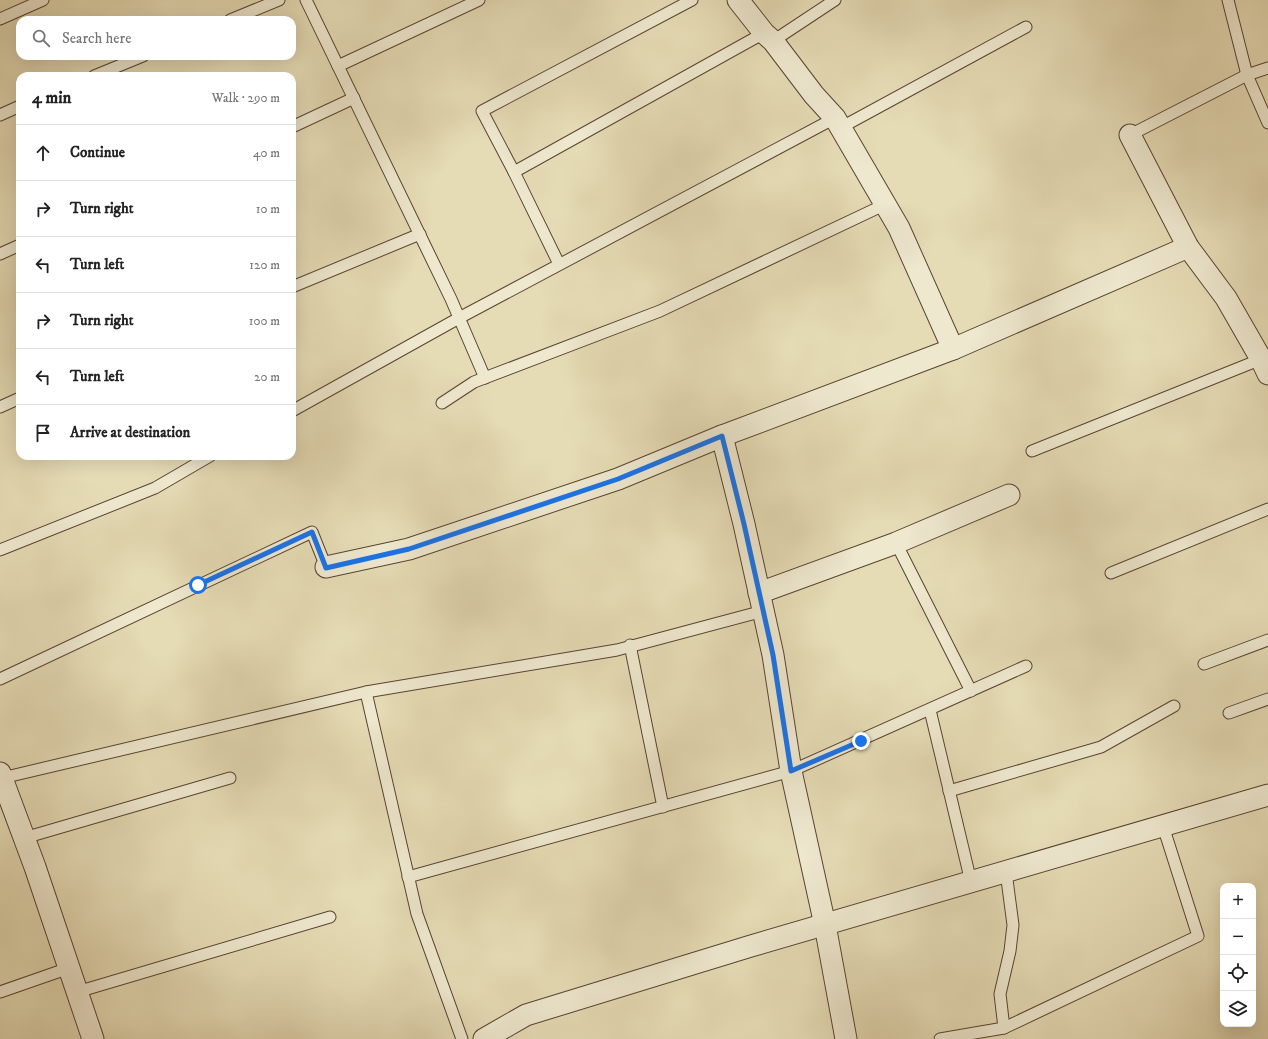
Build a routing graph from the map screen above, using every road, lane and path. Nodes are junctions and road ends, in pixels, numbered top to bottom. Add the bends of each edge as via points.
1 (43, 0) edge
2 (279, 0) edge
3 (306, 0) edge
4 (478, 0) edge
5 (692, 0) edge
6 (738, 0) edge
7 (835, 0) edge
8 (1228, 0) edge
9 (240, 16) edge
10 (0, 18) edge
11 (1026, 28) dead end
12 (768, 37) junction
13 (133, 60) edge
14 (338, 66) junction
15 (1268, 68) edge
16 (104, 72) edge
17 (1247, 75) junction
18 (354, 98) junction
19 (16, 108) edge
20 (0, 115) edge
21 (837, 123) junction
22 (1268, 123) edge
23 (296, 125) edge
24 (1130, 135) joint
25 (514, 172) junction
26 (886, 204) junction
27 (420, 234) junction
28 (16, 247) edge
29 (1188, 247) junction
30 (0, 254) edge
31 (559, 264) junction
32 (296, 285) edge
33 (459, 318) junction
34 (953, 350) junction
35 (1266, 363) edge
36 (485, 378) junction
37 (16, 400) edge
38 (442, 403) dead end
39 (0, 407) edge
40 (296, 409) edge
41 (722, 436) junction
42 (1032, 451) dead end
43 (203, 460) edge
44 (1009, 495) dead end
45 (1268, 510) edge
46 (896, 543) junction
47 (0, 550) edge
48 (326, 568) joint
49 (1112, 573) dead end
50 (761, 602) junction
51 (1268, 640) edge
52 (630, 645) junction
53 (1204, 664) dead end
54 (1026, 666) dead end
55 (0, 680) edge
56 (971, 691) junction
57 (366, 692) junction
58 (1268, 699) edge
59 (1174, 706) dead end
60 (930, 710) junction
61 (1229, 713) dead end
62 (791, 771) junction
63 (1, 775) edge
64 (230, 778) dead end
65 (949, 791) junction
66 (1268, 796) edge
67 (663, 807) junction
68 (1163, 826) junction
69 (24, 838) junction
70 (1006, 872) junction
71 (408, 877) junction
72 (971, 882) junction
73 (330, 917) dead end
74 (825, 925) junction
75 (69, 968) junction
76 (0, 992) edge
77 (77, 992) junction
78 (1004, 1028) junction
79 (93, 1039) edge
80 (462, 1039) edge
81 (484, 1039) edge
82 (846, 1039) edge
83 (940, 1039) edge

1 - 10 lane
2 - 9 lane
3 - 14 lane
4 - 14 lane
5 - 25 lane via 482,111
6 - 12 street
7 - 12 lane
8 - 17 lane
11 - 21 lane
12 - 21 street
12 - 25 lane
13 - 16 lane
14 - 18 lane
15 - 17 lane
17 - 22 lane
17 - 24 lane
18 - 23 lane
18 - 27 lane
19 - 20 lane
21 - 26 street
21 - 31 lane
24 - 29 street
25 - 31 lane
26 - 34 street via 900,228
26 - 36 lane via 660,311
27 - 32 lane
27 - 33 lane
28 - 30 lane
29 - 34 street
29 - 35 street via 1226,298
31 - 33 lane
33 - 36 lane
33 - 40 lane
34 - 41 street
35 - 42 lane
36 - 38 lane via 474,382
37 - 39 lane
41 - 48 street via 618,479 409,549
41 - 50 street
43 - 47 lane via 155,488
44 - 46 street
45 - 49 lane
46 - 50 street
46 - 56 lane
48 - 55 lane via 312,532
50 - 52 lane
50 - 62 street via 773,655
51 - 53 lane
52 - 57 lane via 617,650
52 - 67 lane
54 - 56 lane
56 - 60 lane
57 - 63 lane
57 - 71 lane
58 - 61 lane
59 - 65 lane via 1100,747
60 - 62 lane
60 - 65 lane
62 - 67 lane
62 - 74 street
63 - 69 street
64 - 69 lane
65 - 72 lane
66 - 68 street
67 - 71 lane
68 - 70 street
68 - 78 lane via 1198,936
69 - 75 street
70 - 72 street
70 - 78 lane via 1013,925 1010,952 1000,994
71 - 80 lane via 417,914
72 - 74 street
73 - 77 lane
74 - 81 street via 526,1015
74 - 82 street
75 - 76 lane
75 - 77 street
77 - 79 street
78 - 83 lane

